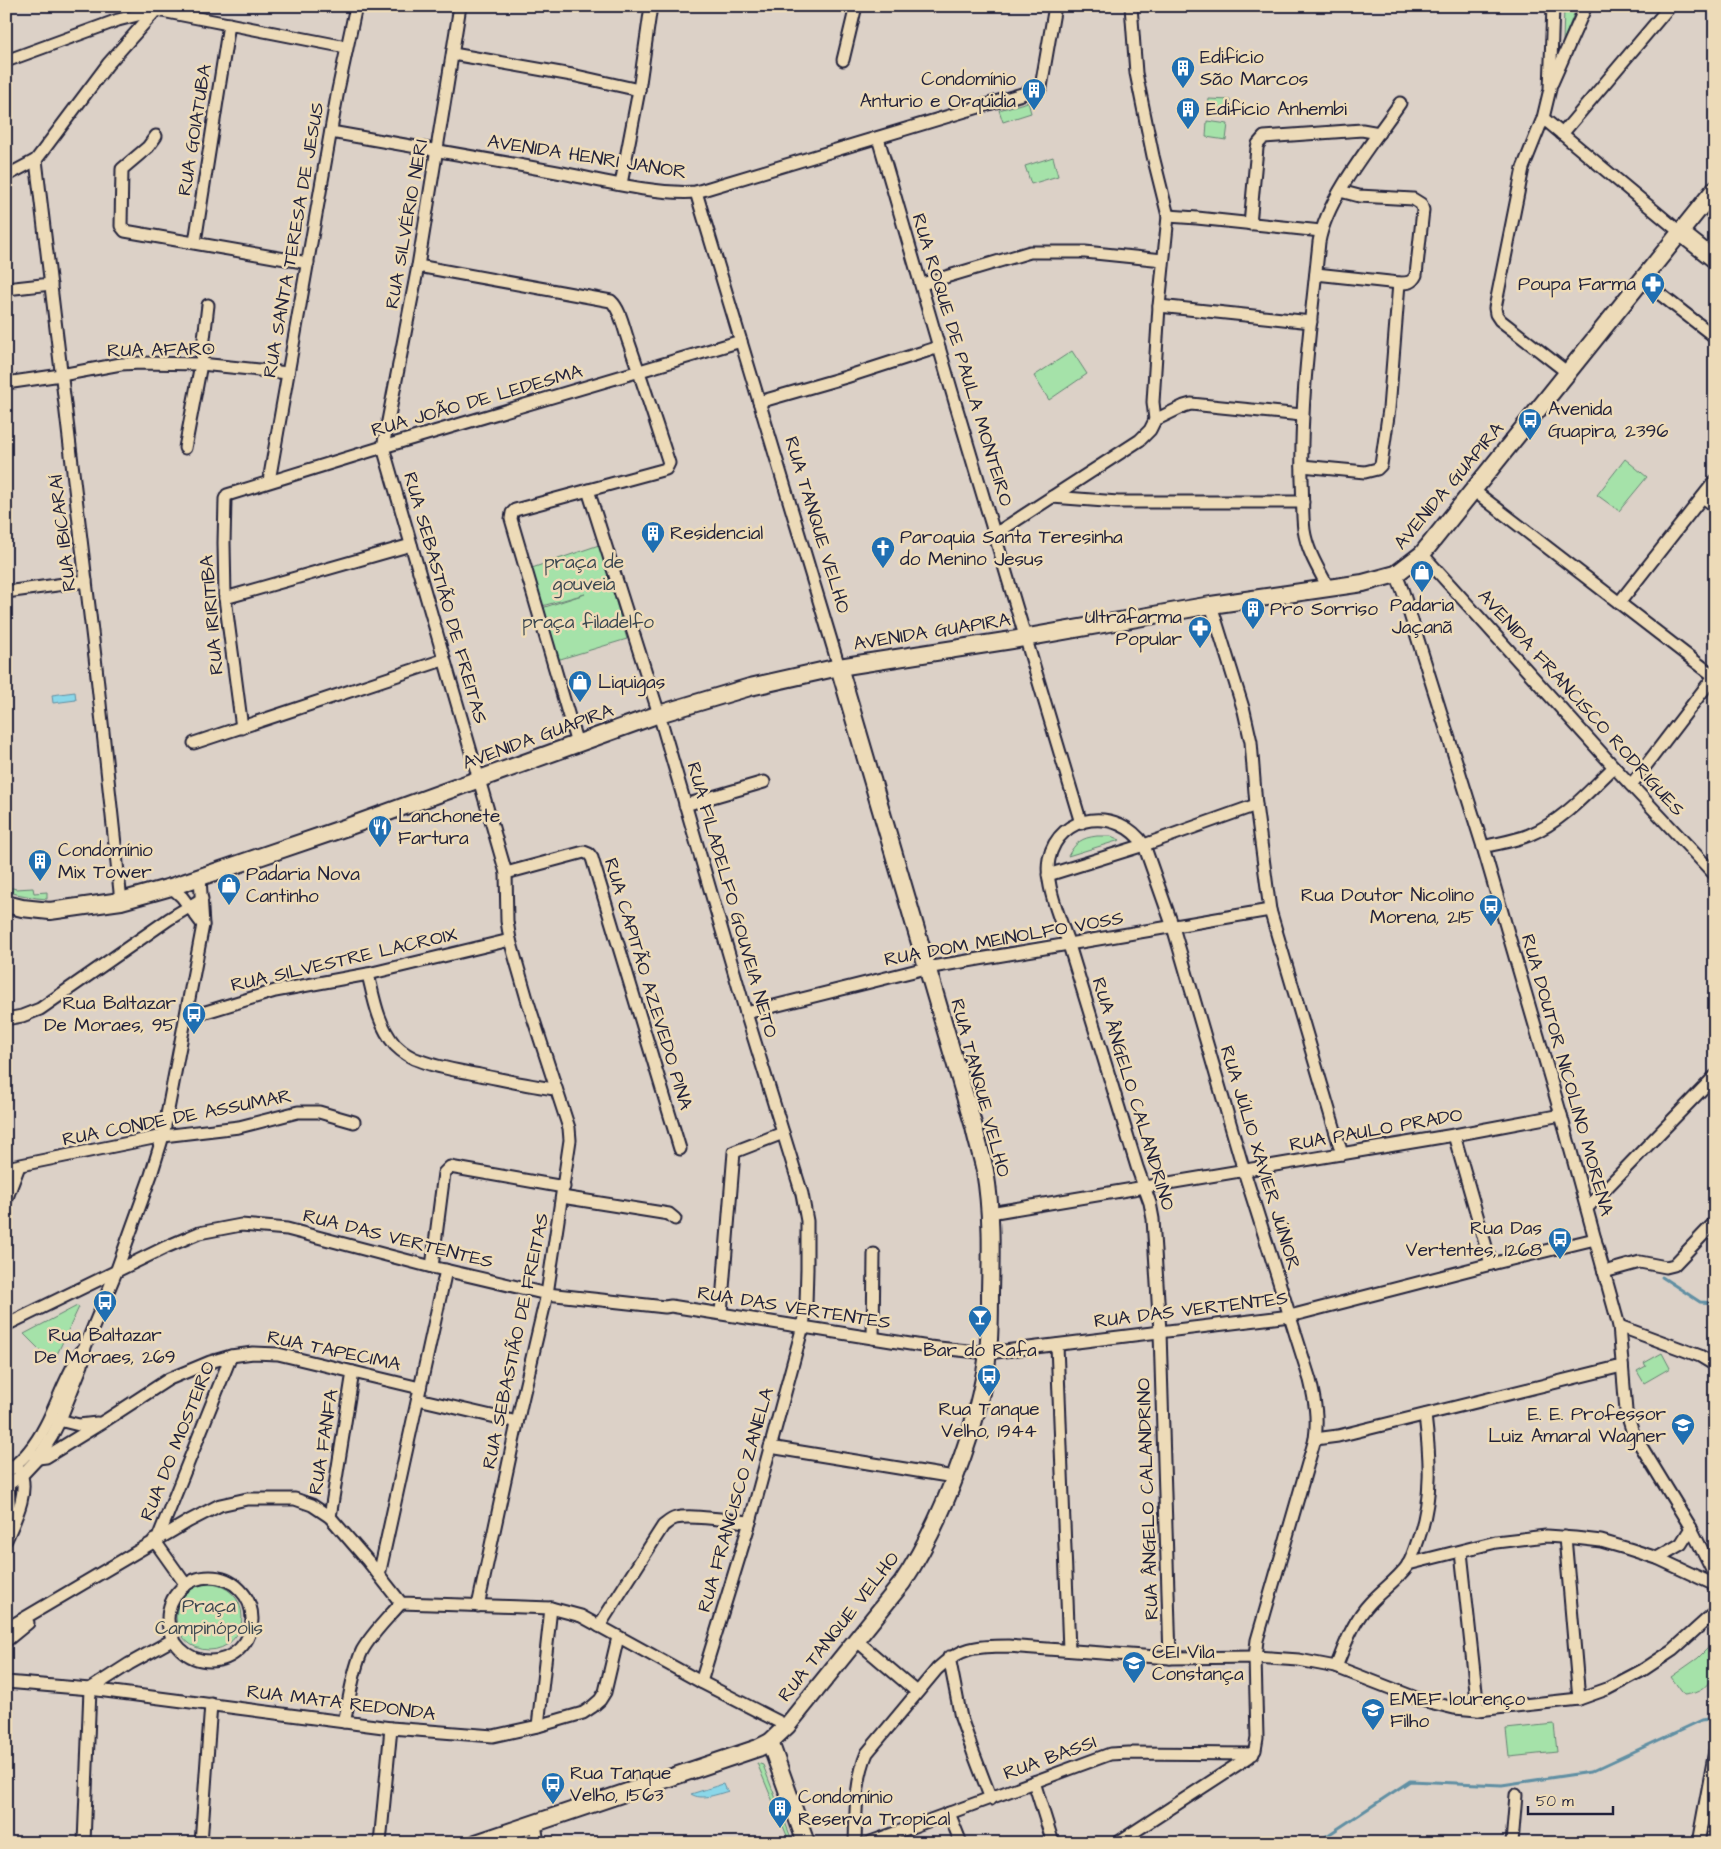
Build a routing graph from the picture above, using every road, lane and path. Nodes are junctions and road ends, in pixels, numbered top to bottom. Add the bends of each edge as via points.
1 (356, 6) edge
2 (460, 6) edge
3 (652, 6) edge
4 (856, 6) edge
5 (1055, 6) edge
6 (1131, 6) edge
7 (1553, 6) edge
8 (1586, 6) edge
9 (1670, 6) edge
10 (158, 8) edge
11 (229, 24) junction
12 (346, 47) junction
13 (453, 54) junction
14 (843, 60) dead end
15 (6, 61) edge
16 (1550, 89) junction
17 (639, 90) junction
18 (1400, 103) dead end
19 (1543, 118) junction
20 (332, 132) junction
21 (1380, 133) junction
22 (1562, 134) junction
23 (156, 136) dead end
24 (878, 138) junction
25 (438, 150) junction
26 (36, 160) junction
27 (6, 176) edge
28 (621, 184) junction
29 (1715, 188) edge
30 (1340, 191) junction
31 (696, 192) junction
32 (1168, 216) junction
33 (1250, 224) junction
34 (1321, 231) junction
35 (1680, 232) junction
36 (195, 242) junction
37 (1163, 260) junction
38 (1715, 260) edge
39 (308, 264) junction
40 (418, 266) junction
41 (1316, 274) junction
42 (1642, 280) junction
43 (51, 284) junction
44 (922, 284) junction
45 (1399, 284) junction
46 (6, 289) edge
47 (208, 305) dead end
48 (1159, 306) junction
49 (1311, 322) junction
50 (1715, 337) edge
51 (741, 341) junction
52 (939, 347) junction
53 (201, 364) junction
54 (639, 372) junction
55 (288, 373) junction
56 (1568, 373) junction
57 (61, 375) junction
58 (6, 383) edge
59 (759, 402) junction
60 (1302, 415) junction
61 (1155, 420) junction
62 (383, 447) junction
63 (185, 448) dead end
64 (1302, 466) junction
65 (269, 481) junction
66 (1715, 481) edge
67 (588, 490) junction
68 (1472, 490) junction
69 (1052, 497) junction
70 (1703, 497) junction
71 (226, 499) joint
72 (1303, 502) junction
73 (1715, 506) edge
74 (995, 534) junction
75 (412, 545) junction
76 (1422, 554) junction
77 (1396, 574) junction
78 (86, 581) junction
79 (1329, 588) junction
80 (6, 592) edge
81 (225, 598) junction
82 (1619, 603) junction
83 (1211, 605) junction
84 (1025, 638) junction
85 (443, 660) junction
86 (840, 667) junction
87 (1714, 675) edge
88 (658, 714) junction
89 (242, 728) junction
90 (194, 743) dead end
91 (577, 744) junction
92 (1614, 767) junction
93 (479, 779) junction
94 (764, 782) dead end
95 (1632, 786) junction
96 (685, 805) junction
97 (1256, 806) junction
98 (1081, 823) junction
99 (1144, 845) junction
100 (1483, 847) junction
101 (506, 873) junction
102 (1048, 875) junction
103 (1715, 875) edge
104 (200, 878) junction
105 (171, 887) junction
106 (202, 899) junction
107 (121, 901) junction
108 (6, 904) edge
109 (189, 907) junction
110 (1270, 910) junction
111 (203, 926) junction
112 (1173, 926) junction
113 (510, 940) junction
114 (1069, 945) junction
115 (926, 968) junction
116 (368, 974) junction
117 (746, 1013) junction
118 (186, 1018) junction
119 (6, 1019) edge
120 (1715, 1076) edge
121 (556, 1089) junction
122 (1561, 1115) junction
123 (354, 1122) dead end
124 (783, 1133) junction
125 (1454, 1135) junction
126 (163, 1136) junction
127 (680, 1149) dead end
128 (1342, 1154) junction
129 (19, 1166) junction
130 (6, 1168) edge
131 (1244, 1171) junction
132 (1144, 1188) junction
133 (563, 1192) junction
134 (6, 1200) edge
135 (1587, 1208) junction
136 (990, 1213) junction
137 (674, 1219) dead end
138 (1715, 1222) edge
139 (1595, 1239) junction
140 (874, 1254) dead end
141 (1491, 1264) junction
142 (432, 1267) junction
143 (446, 1270) junction
144 (116, 1272) junction
145 (1604, 1272) junction
146 (547, 1294) junction
147 (720, 1313) junction
148 (1290, 1316) junction
149 (6, 1324) edge
150 (803, 1326) junction
151 (1619, 1326) junction
152 (1160, 1332) junction
153 (873, 1338) junction
154 (1057, 1345) junction
155 (988, 1352) junction
156 (231, 1356) junction
157 (1715, 1365) edge
158 (1622, 1366) junction
159 (353, 1372) junction
160 (419, 1393) junction
161 (1425, 1415) junction
162 (55, 1418) junction
163 (106, 1420) junction
164 (517, 1422) junction
165 (1316, 1439) junction
166 (770, 1447) junction
167 (33, 1455) junction
168 (16, 1464) junction
169 (22, 1475) junction
170 (954, 1477) junction
171 (7, 1480) edge
172 (330, 1517) junction
173 (6, 1522) edge
174 (750, 1522) junction
175 (1691, 1528) junction
176 (1565, 1537) junction
177 (156, 1539) junction
178 (6, 1540) edge
179 (1461, 1552) junction
180 (1657, 1558) junction
181 (1408, 1564) junction
182 (379, 1575) junction
183 (1715, 1576) edge
184 (186, 1585) junction
185 (1715, 1585) edge
186 (52, 1603) junction
187 (402, 1603) junction
188 (478, 1606) junction
189 (551, 1608) junction
190 (1715, 1612) edge
191 (599, 1626) junction
192 (6, 1629) edge
193 (618, 1637) junction
194 (174, 1639) junction
195 (856, 1640) junction
196 (6, 1641) edge
197 (1068, 1650) junction
198 (949, 1657) junction
199 (1255, 1657) junction
200 (1170, 1658) junction
201 (1336, 1667) junction
202 (6, 1682) edge
203 (700, 1682) junction
204 (90, 1689) junction
205 (918, 1692) junction
206 (1579, 1699) junction
207 (211, 1704) junction
208 (1478, 1710) junction
209 (344, 1722) junction
210 (538, 1726) junction
211 (787, 1726) junction
212 (391, 1728) junction
213 (770, 1742) junction
214 (1715, 1750) edge
215 (1251, 1756) junction
216 (1034, 1782) junction
217 (1516, 1795) dead end
218 (991, 1798) junction
219 (949, 1813) junction
220 (535, 1824) junction
221 (84, 1843) edge
222 (201, 1843) edge
223 (380, 1843) edge
224 (476, 1843) edge
225 (538, 1843) edge
226 (806, 1843) edge
227 (856, 1843) edge
228 (868, 1843) edge
229 (961, 1843) edge
230 (1053, 1843) edge
231 (1117, 1843) edge
232 (1512, 1843) edge
233 (1698, 1843) edge

1 - 12 street, RUA SANTA TERESA DE JESUS
2 - 13 street, RUA SILVÉRIO NERI
3 - 17 street
4 - 14 street
5 - 24 street, AVENIDA HENRI JANOR via 1040,87
6 - 32 street via 1136,73
7 - 16 street
8 - 16 street
9 - 22 street
10 - 11 street
10 - 15 street
10 - 26 street via 108,64
11 - 12 street
11 - 36 street, RUA GOIATUBA
12 - 20 street, RUA SANTA TERESA DE JESUS
13 - 17 street
13 - 25 street, RUA SILVÉRIO NERI
16 - 19 street
17 - 28 street
18 - 21 street
19 - 22 street
19 - 56 street via 1523,168 1494,308 1500,320
20 - 25 street, AVENIDA HENRI JANOR
20 - 39 street, RUA SANTA TERESA DE JESUS
21 - 30 street
21 - 33 street via 1362,130 1264,137 1257,148
22 - 35 street
23 - 36 street via 122,169 121,226 125,231
24 - 31 street, AVENIDA HENRI JANOR
24 - 44 street, RUA ROQUE DE PAULA MONTEIRO
25 - 28 street, AVENIDA HENRI JANOR
25 - 40 street, RUA SILVÉRIO NERI
26 - 27 street
26 - 43 street, RUA IBICARAÍ
28 - 31 street, AVENIDA HENRI JANOR via 671,192
29 - 35 main road, AVENIDA GUAPIRA
30 - 34 street
30 - 45 street via 1359,196 1413,200 1421,204 1416,275 1409,283
31 - 51 street, RUA TANQUE VELHO
32 - 33 street
32 - 37 street
33 - 34 street
34 - 41 street
35 - 38 main road
35 - 42 main road, AVENIDA GUAPIRA
36 - 39 street
37 - 44 street via 1085,252 1030,252
37 - 48 street
39 - 55 street, RUA SANTA TERESA DE JESUS
40 - 54 street via 611,301 615,304
40 - 62 street, RUA SILVÉRIO NERI
41 - 45 street
41 - 49 street
42 - 50 street
42 - 56 main road, AVENIDA GUAPIRA
43 - 46 street
43 - 57 street, RUA IBICARAÍ
44 - 52 street, RUA ROQUE DE PAULA MONTEIRO
45 - 64 street via 1381,465 1376,470 1365,472
47 - 53 street
48 - 49 street
48 - 61 street via 1153,402
49 - 60 street
51 - 54 street, RUA JOÃO DE LEDESMA
51 - 59 street, RUA TANQUE VELHO
52 - 59 street
52 - 74 street, RUA ROQUE DE PAULA MONTEIRO
53 - 55 street, RUA AFARO
53 - 57 street, RUA AFARO via 121,364
53 - 63 street
54 - 62 street, RUA JOÃO DE LEDESMA
54 - 67 street via 668,466
55 - 65 street, RUA SANTA TERESA DE JESUS
56 - 68 main road, AVENIDA GUAPIRA
57 - 58 street, RUA AFARO
57 - 78 street, RUA IBICARAÍ
59 - 86 street, RUA TANQUE VELHO
60 - 61 street via 1192,404
60 - 64 street
61 - 69 street via 1140,440
62 - 65 street, RUA JOÃO DE LEDESMA
62 - 75 street, RUA SEBASTIÃO DE FREITAS
64 - 72 street
65 - 71 street, RUA JOÃO DE LEDESMA via 231,492
66 - 70 street
67 - 88 street, RUA FILADELFO GOUVEIA NETO
67 - 91 street via 515,510 511,519
68 - 76 main road, AVENIDA GUAPIRA
68 - 82 street
69 - 72 street via 1118,502
69 - 74 street
70 - 73 street
70 - 82 street
71 - 81 street, RUA IRIRITIBA
72 - 79 street via 1306,538
74 - 84 street, RUA ROQUE DE PAULA MONTEIRO
75 - 81 street
75 - 85 street, RUA SEBASTIÃO DE FREITAS
76 - 77 main road, AVENIDA GUAPIRA
76 - 92 street, AVENIDA FRANCISCO RODRIGUES
77 - 79 main road, AVENIDA GUAPIRA via 1370,582
77 - 100 street, RUA DOUTOR NICOLINO MORENA
78 - 80 street
78 - 107 street, RUA IBICARAÍ
79 - 83 main road, AVENIDA GUAPIRA
81 - 89 street, RUA IRIRITIBA
82 - 87 street
83 - 84 main road, AVENIDA GUAPIRA
83 - 97 street via 1251,742
84 - 86 main road, AVENIDA GUAPIRA
84 - 98 street, RUA ROQUE DE PAULA MONTEIRO
85 - 89 street
85 - 93 street, RUA SEBASTIÃO DE FREITAS
86 - 88 main road, AVENIDA GUAPIRA via 750,687
86 - 115 main road, RUA TANQUE VELHO
87 - 95 street
88 - 91 main road, AVENIDA GUAPIRA
88 - 96 street, RUA FILADELFO GOUVEIA NETO
89 - 90 street
91 - 93 main road, AVENIDA GUAPIRA
92 - 95 street, AVENIDA FRANCISCO RODRIGUES
92 - 100 street via 1563,815 1541,829 1527,836
93 - 101 street, RUA SEBASTIÃO DE FREITAS
93 - 104 main road, AVENIDA GUAPIRA
94 - 96 street
95 - 103 street, AVENIDA FRANCISCO RODRIGUES
96 - 117 street, RUA FILADELFO GOUVEIA NETO
97 - 99 street
97 - 110 street
98 - 99 street via 1098,819 1116,822 1132,831
98 - 102 street via 1055,844
99 - 102 street
99 - 112 street, RUA JÚLIO XAVIER JÚNIOR
100 - 122 street, RUA DOUTOR NICOLINO MORENA
101 - 113 street, RUA SEBASTIÃO DE FREITAS
101 - 127 street, RUA CAPITÃO AZEVEDO PINA via 584,852 592,858
102 - 114 street, RUA ÂNGELO CALANDRINO
104 - 105 main road, AVENIDA GUAPIRA
104 - 106 street
105 - 107 main road, AVENIDA GUAPIRA
105 - 109 street
106 - 109 street
106 - 111 street
107 - 108 main road, AVENIDA GUAPIRA via 50,911
109 - 111 street
109 - 119 street via 40,1009
110 - 112 street, RUA DOM MEINOLFO VOSS
110 - 128 street
111 - 118 street
112 - 114 street, RUA DOM MEINOLFO VOSS
112 - 131 street, RUA JÚLIO XAVIER JÚNIOR
113 - 116 street, RUA SILVESTRE LACROIX
113 - 121 street, RUA SEBASTIÃO DE FREITAS
114 - 115 street, RUA DOM MEINOLFO VOSS
114 - 132 street, RUA ÂNGELO CALANDRINO
115 - 117 street, RUA DOM MEINOLFO VOSS
115 - 136 main road, RUA TANQUE VELHO via 974,1127 985,1172
116 - 118 street, RUA SILVESTRE LACROIX via 276,991
116 - 121 street via 383,1027 395,1045 409,1056 466,1072
117 - 124 street, RUA FILADELFO GOUVEIA NETO
118 - 126 street
120 - 135 street
121 - 133 street, RUA SEBASTIÃO DE FREITAS via 570,1140
122 - 125 street, RUA PAULO PRADO
122 - 135 street, RUA DOUTOR NICOLINO MORENA
123 - 126 street, RUA CONDE DE ASSUMAR via 319,1112 298,1112 240,1127
124 - 147 street via 734,1152
124 - 150 street, RUA FILADELFO GOUVEIA NETO via 807,1221
125 - 128 street, RUA PAULO PRADO
125 - 141 street
126 - 129 street, RUA CONDE DE ASSUMAR
126 - 144 street
128 - 131 street, RUA PAULO PRADO
129 - 130 street, RUA CONDE DE ASSUMAR
129 - 134 street
131 - 132 street, RUA PAULO PRADO
131 - 148 street, RUA JÚLIO XAVIER JÚNIOR
132 - 136 street, RUA PAULO PRADO
132 - 152 street, RUA ÂNGELO CALANDRINO via 1155,1234
133 - 137 street via 669,1214
133 - 142 street via 450,1167 446,1169
133 - 146 street, RUA SEBASTIÃO DE FREITAS
135 - 139 street, RUA DOUTOR NICOLINO MORENA
136 - 155 main road, RUA TANQUE VELHO
138 - 145 street via 1674,1264 1666,1267 1640,1262
139 - 141 street, RUA DAS VERTENTES
139 - 145 street, RUA DOUTOR NICOLINO MORENA
140 - 153 street
141 - 148 street, RUA DAS VERTENTES
142 - 143 street, RUA DAS VERTENTES
142 - 144 street, RUA DAS VERTENTES via 287,1229 241,1225 200,1233
143 - 146 street, RUA DAS VERTENTES
143 - 160 street
144 - 149 street, RUA DAS VERTENTES
144 - 162 street via 85,1347 82,1365
145 - 151 street, RUA DOUTOR NICOLINO MORENA
146 - 147 street, RUA DAS VERTENTES
146 - 164 street, RUA SEBASTIÃO DE FREITAS
147 - 150 street, RUA DAS VERTENTES
148 - 152 street, RUA DAS VERTENTES
148 - 165 street, RUA JÚLIO XAVIER JÚNIOR via 1317,1410
150 - 153 street, RUA DAS VERTENTES
150 - 166 street, RUA FRANCISCO ZANELA
151 - 157 street via 1700,1356
151 - 158 street, RUA DOUTOR NICOLINO MORENA
152 - 154 street, RUA DAS VERTENTES
152 - 200 street, RUA ÂNGELO CALANDRINO
153 - 155 street, RUA DAS VERTENTES
154 - 155 street, RUA DAS VERTENTES
154 - 197 street
155 - 170 main road, RUA TANQUE VELHO via 982,1387
156 - 159 street, RUA TAPECIMA via 253,1352 278,1354
156 - 163 street, RUA TAPECIMA via 169,1379
156 - 177 street, RUA DO MOSTEIRO
158 - 161 street
158 - 175 street, RUA DOUTOR NICOLINO MORENA via 1626,1411 1633,1433
159 - 160 street, RUA TAPECIMA
159 - 172 street, RUA FANFA
160 - 164 street, RUA TAPECIMA
160 - 182 street
161 - 165 street
161 - 181 street via 1430,1453 1428,1502 1415,1551
162 - 163 street, RUA TAPECIMA via 79,1425
162 - 167 street via 52,1436
163 - 167 street, RUA TAPECIMA via 46,1457
164 - 188 street, RUA SEBASTIÃO DE FREITAS
165 - 199 street, RUA JÚLIO XAVIER JÚNIOR via 1257,1640
166 - 170 street
166 - 174 street, RUA FRANCISCO ZANELA
167 - 168 street
167 - 169 street
168 - 169 street
168 - 171 street
169 - 171 street
169 - 178 street via 20,1504
170 - 195 main road, RUA TANQUE VELHO via 915,1564
171 - 173 street via 9,1504
172 - 177 street via 312,1505 295,1500 247,1499 220,1505
172 - 182 street
174 - 191 street via 692,1517 677,1517 669,1521
174 - 203 street, RUA FRANCISCO ZANELA
175 - 180 street via 1681,1544
175 - 183 street, RUA DOUTOR NICOLINO MORENA
176 - 179 street via 1521,1538
176 - 180 street via 1601,1541
176 - 206 street
177 - 184 street
177 - 186 street
179 - 181 street
179 - 208 street
180 - 185 street
181 - 201 street via 1361,1614
182 - 187 street
184 - 194 street via 171,1604 169,1622
184 - 194 street via 211,1577 236,1586 246,1596 252,1622 242,1646 220,1660 206,1661 193,1657
186 - 192 street
186 - 196 street
187 - 188 street
187 - 209 street via 363,1649
188 - 189 street
189 - 191 street via 581,1616
189 - 210 street
190 - 206 street via 1673,1650 1643,1670
191 - 193 street
193 - 203 street
193 - 210 street, RUA MATA REDONDA via 608,1682 600,1700 583,1713
194 - 204 street
195 - 205 street
195 - 211 main road, RUA TANQUE VELHO
197 - 198 street via 989,1646
197 - 200 street
198 - 205 street
198 - 218 street via 961,1718
199 - 200 street
199 - 201 street via 1300,1660
199 - 215 street, RUA JÚLIO XAVIER JÚNIOR via 1257,1746
201 - 208 street via 1421,1700
202 - 204 street, RUA MATA REDONDA
203 - 211 street
204 - 207 street, RUA MATA REDONDA
204 - 221 street
205 - 227 street via 867,1753 862,1765
206 - 208 street
207 - 209 street, RUA MATA REDONDA
207 - 222 street
209 - 212 street, RUA MATA REDONDA
210 - 212 street, RUA MATA REDONDA via 493,1736
211 - 213 main road, RUA TANQUE VELHO
212 - 223 street
213 - 220 main road, RUA TANQUE VELHO
213 - 226 main road
214 - 233 street
215 - 216 street, RUA BASSI via 1110,1754
215 - 231 street
216 - 218 street, RUA BASSI
216 - 230 street
217 - 232 street
218 - 219 street, RUA BASSI
219 - 228 street, RUA BASSI
219 - 229 street
220 - 224 main road, RUA TANQUE VELHO
220 - 225 street

